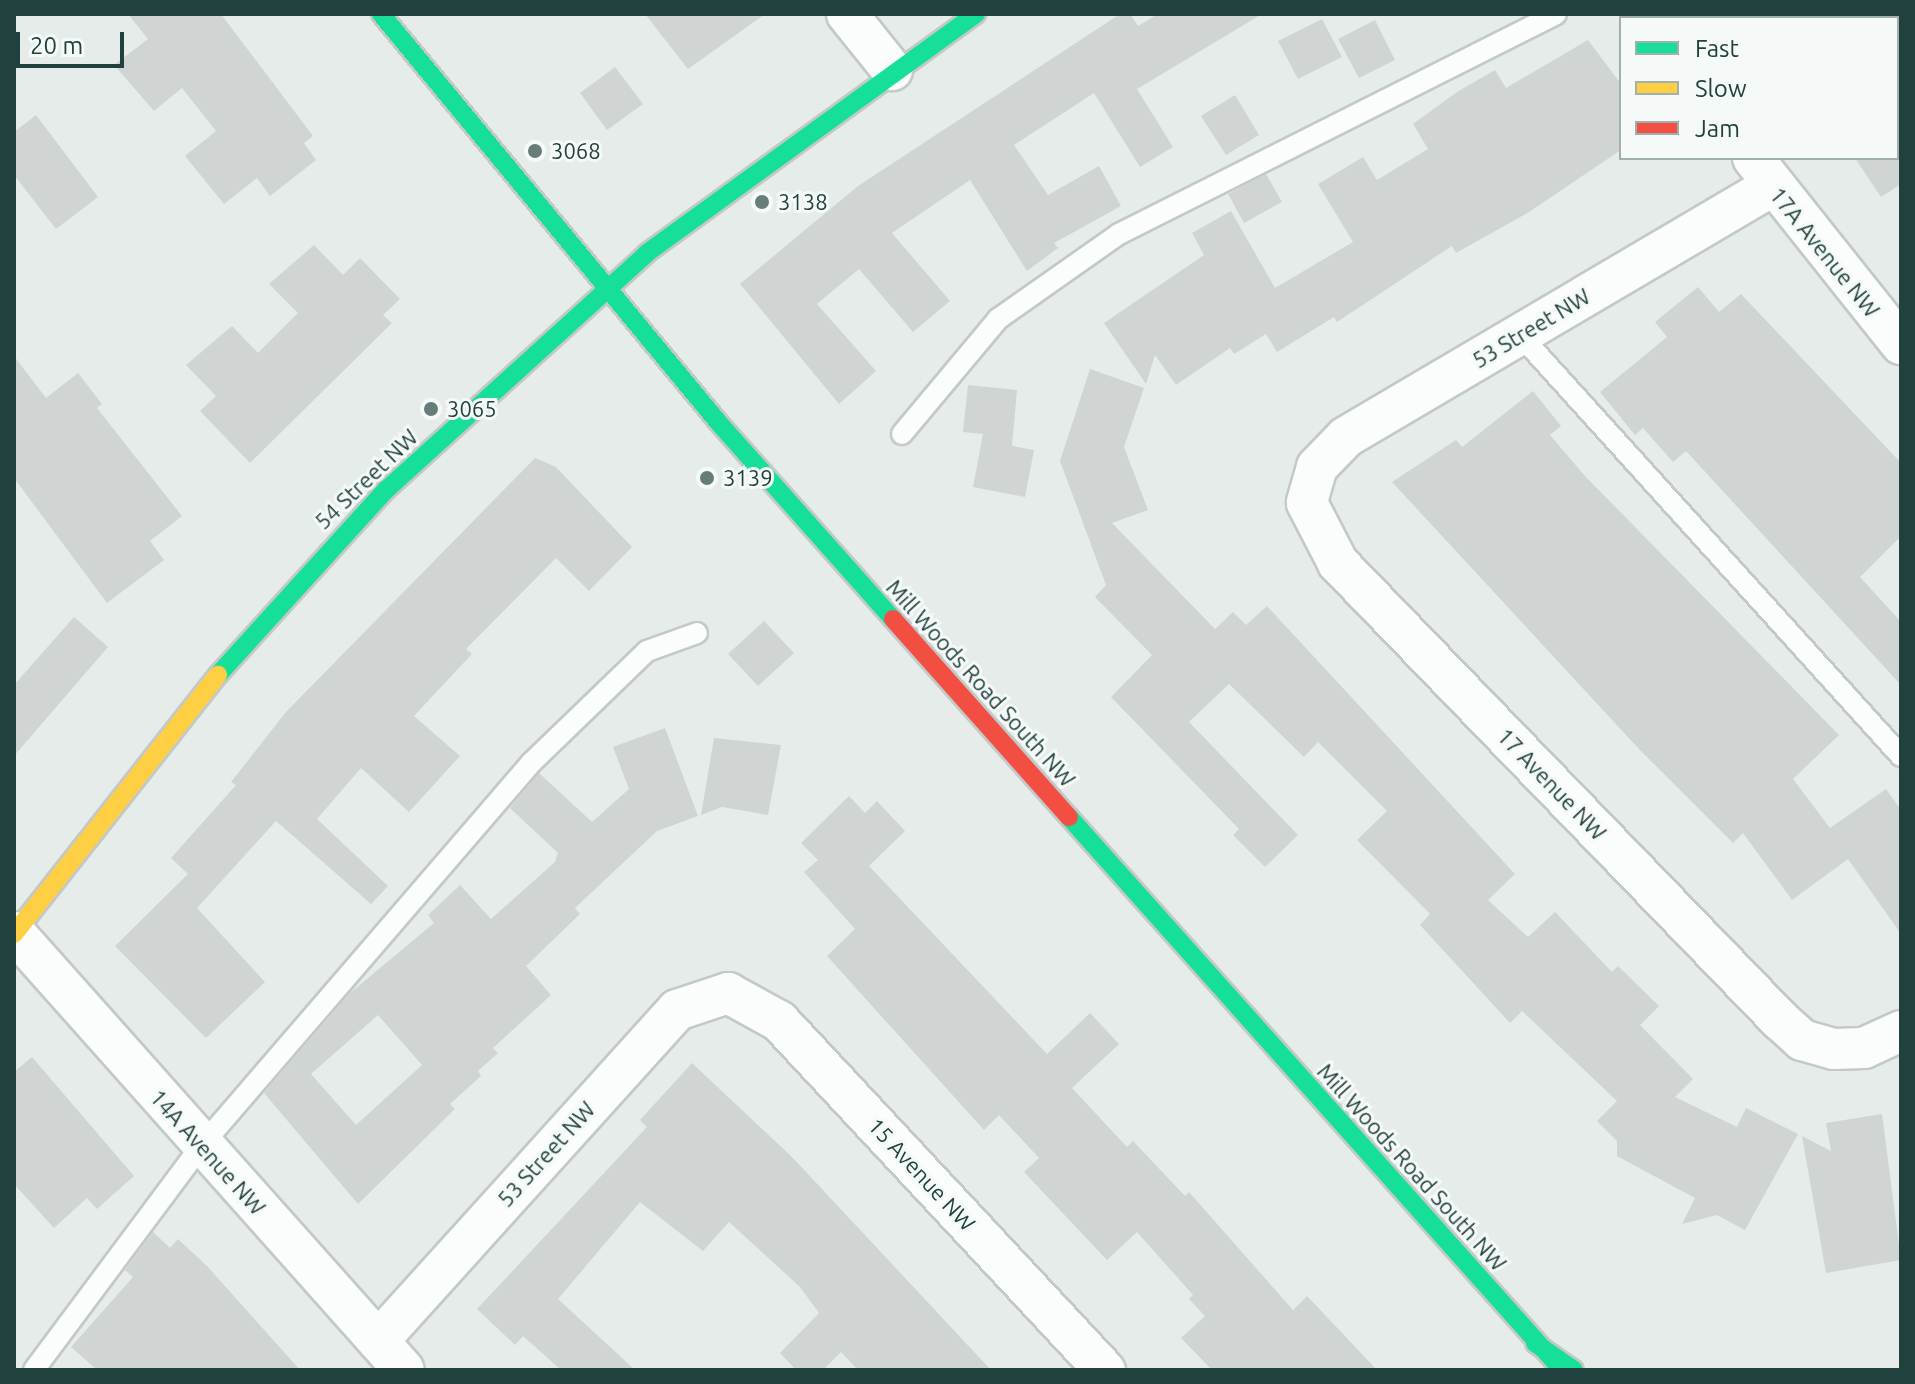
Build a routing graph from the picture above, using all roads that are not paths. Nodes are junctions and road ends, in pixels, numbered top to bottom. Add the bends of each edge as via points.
1 (381, 14) edge
2 (847, 14) edge
3 (976, 14) edge
4 (1556, 14) edge
5 (892, 70) junction
6 (1762, 172) edge
7 (604, 288) junction
8 (1520, 335) junction
9 (1901, 344) edge
10 (902, 434) dead end
11 (1308, 487) joint
12 (697, 633) dead end
13 (1901, 756) edge
14 (14, 933) edge
15 (728, 993) joint
16 (1901, 1031) edge
17 (202, 1145) junction
18 (1535, 1343) junction
19 (391, 1356) edge
20 (34, 1370) edge
21 (1105, 1370) edge
22 (1553, 1370) edge
23 (1562, 1370) edge
24 (1574, 1370) edge

1 - 7 street, Mill Woods Road South NW
2 - 5 street
3 - 5 street, 54 Street NW
4 - 10 lane via 1119,234 998,319
5 - 7 street, 54 Street NW
6 - 8 street, 53 Street NW
6 - 9 street, 17A Avenue NW
7 - 14 street, 54 Street NW via 301,579 164,738
7 - 18 street, Mill Woods Road South NW
8 - 11 street, 53 Street NW via 1346,437 1329,450
8 - 13 lane
11 - 16 street, 17 Avenue NW via 1312,522 1338,563 1780,1020 1802,1040 1834,1049 1864,1048
12 - 17 lane via 647,651 531,763
14 - 17 street, 14A Avenue NW
15 - 19 street, 53 Street NW via 677,1010
15 - 21 street, 15 Avenue NW via 779,1021
17 - 19 street, 14A Avenue NW
17 - 20 lane
18 - 22 street
18 - 23 street, Mill Woods Road South NW
18 - 24 street

